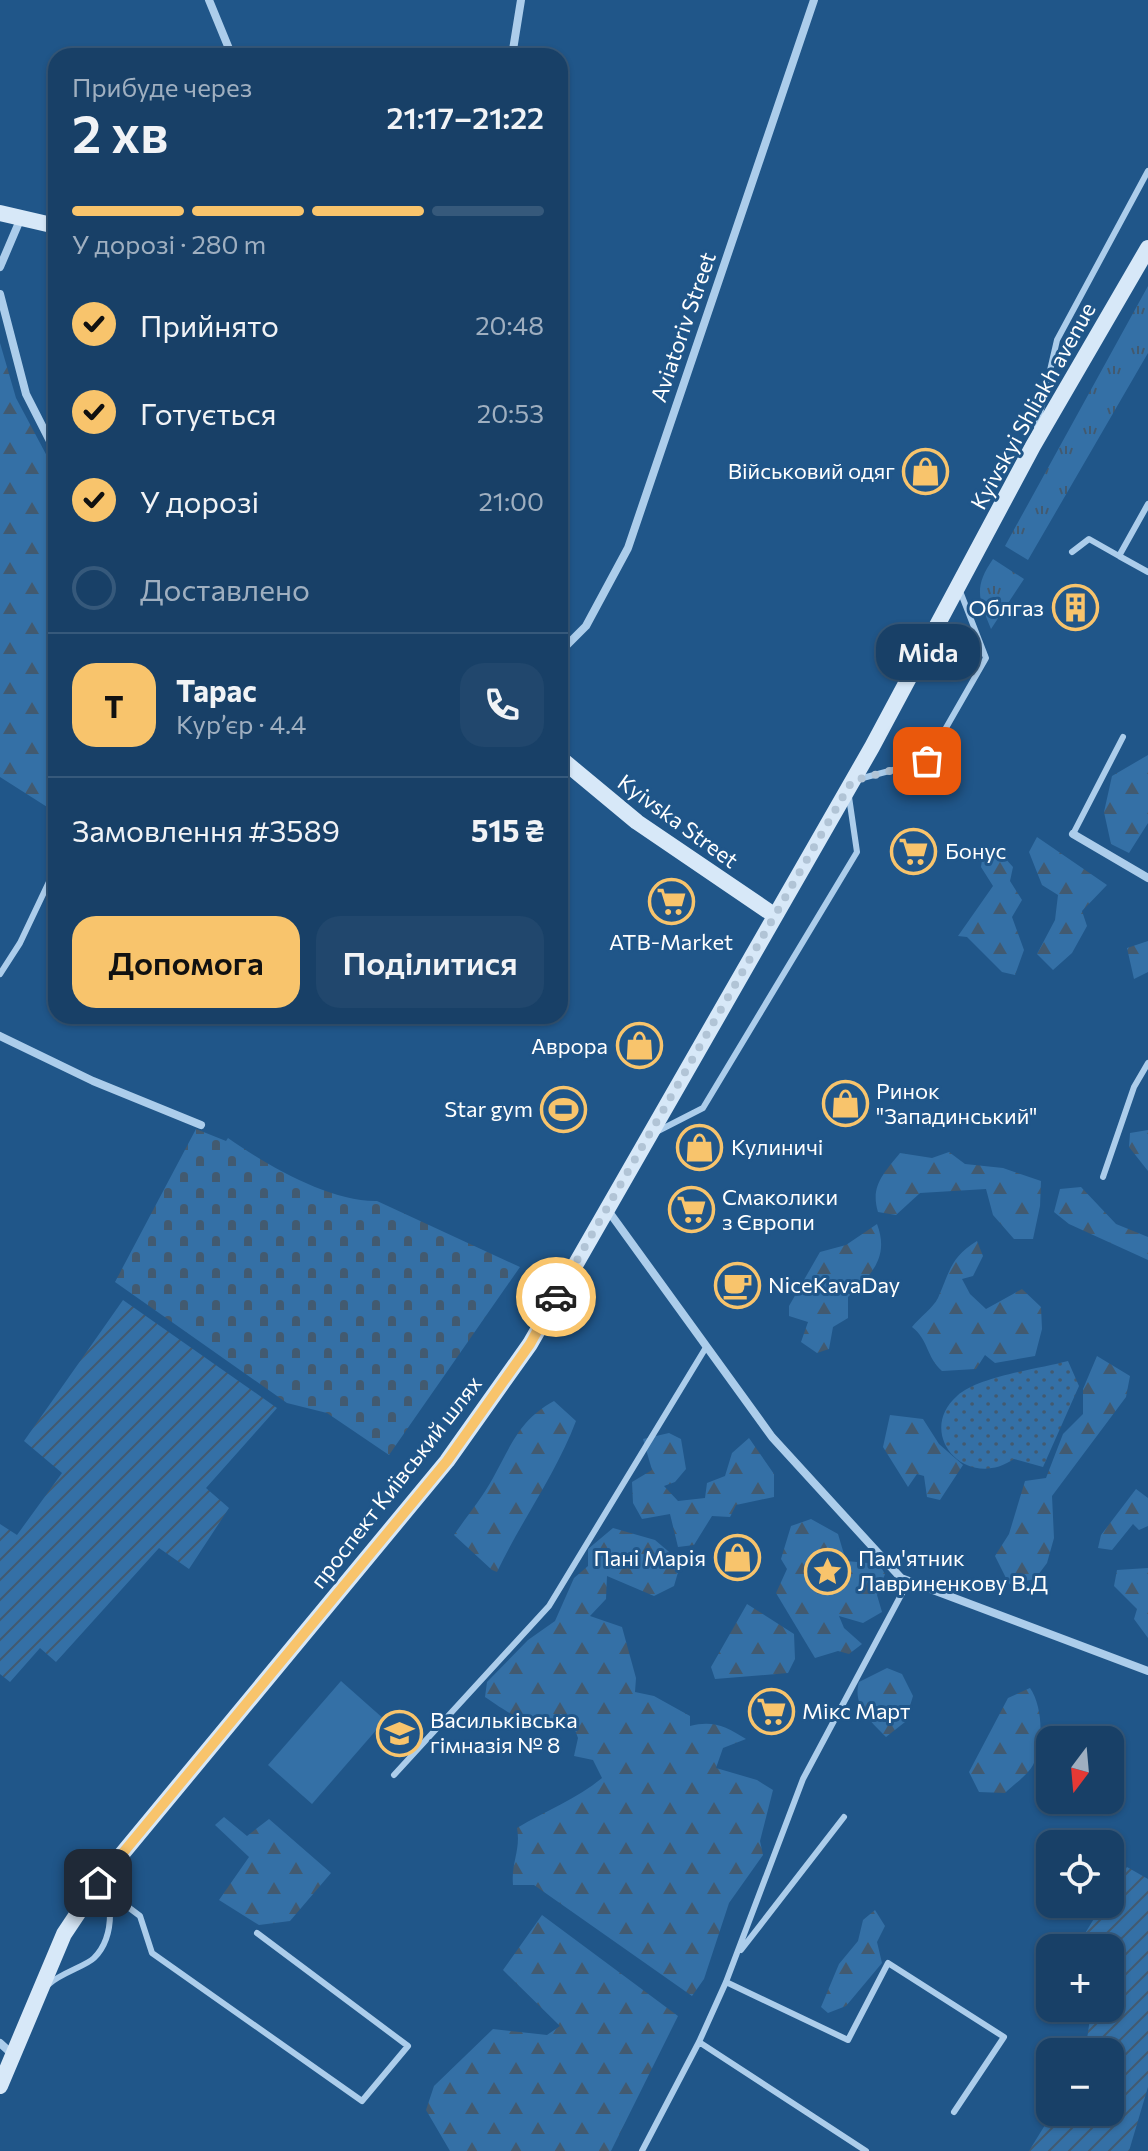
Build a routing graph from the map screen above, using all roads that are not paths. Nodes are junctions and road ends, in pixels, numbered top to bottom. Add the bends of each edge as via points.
1 (209, 0) edge
2 (521, 0) edge
3 (814, 0) edge
4 (229, 48) edge
5 (513, 48) edge
6 (1148, 171) edge
7 (0, 213) edge
8 (20, 220) junction
9 (48, 225) edge
10 (1148, 248) edge
11 (0, 267) edge
12 (0, 294) edge
13 (48, 437) edge
14 (1033, 446) junction
15 (1148, 504) edge
16 (1072, 552) dead end
17 (1119, 556) junction
18 (1148, 572) edge
19 (958, 587) junction
20 (568, 644) edge
21 (1123, 737) dead end
22 (568, 765) edge
23 (850, 785) junction
24 (1073, 834) joint
25 (1148, 878) edge
26 (48, 884) edge
27 (774, 915) junction
28 (0, 974) edge
29 (0, 1036) edge
30 (1148, 1063) edge
31 (201, 1125) dead end
32 (648, 1136) junction
33 (1103, 1177) dead end
34 (606, 1208) junction
35 (705, 1349) junction
36 (908, 1582) junction
37 (1148, 1671) edge
38 (394, 1775) dead end
39 (844, 1817) dead end
40 (103, 1887) junction
41 (257, 1933) dead end
42 (736, 1957) junction
43 (726, 1982) junction
44 (34, 2000) junction
45 (699, 2042) junction
46 (6, 2048) edge
47 (0, 2086) edge
48 (954, 2112) dead end
49 (642, 2151) edge
50 (866, 2151) edge

1 - 4 street
2 - 5 street
3 - 20 street, Aviatoriv Street via 628,548 586,626
6 - 14 lane via 1057,340
7 - 8 main road
8 - 9 main road
8 - 11 street
10 - 14 main road, Kyivskyi Shliakh avenue
12 - 13 street via 26,394
14 - 19 main road, Kyivskyi Shliakh avenue
15 - 17 lane
16 - 17 lane via 1089,539
17 - 18 lane
19 - 23 main road, проспект Київський шлях
19 - 23 lane via 986,658 927,761
21 - 24 lane
22 - 27 main road, Kyivska Street via 637,822
23 - 27 main road, проспект Київський шлях
23 - 32 lane via 857,852 703,1108
24 - 25 street
26 - 28 lane
27 - 32 main road, проспект Київський шлях
29 - 31 street
30 - 33 lane via 1134,1087
32 - 34 main road, проспект Київський шлях
34 - 35 street
34 - 40 main road, проспект Київський шлях via 530,1344 447,1461
35 - 36 street via 772,1437
35 - 38 lane via 549,1606
36 - 37 street
36 - 42 lane via 803,1779
39 - 42 lane
40 - 41 lane via 140,1916 152,1953 362,2101 408,2046
40 - 44 main road, проспект Київський шлях via 64,1934
40 - 44 lane via 111,1929 93,1960 71,1968
42 - 43 lane
43 - 45 lane
43 - 48 lane via 848,2040 888,1963 1004,2037
44 - 46 main road, проспект Київський шлях
45 - 49 lane
45 - 50 lane
46 - 47 main road, проспект Київський шлях

